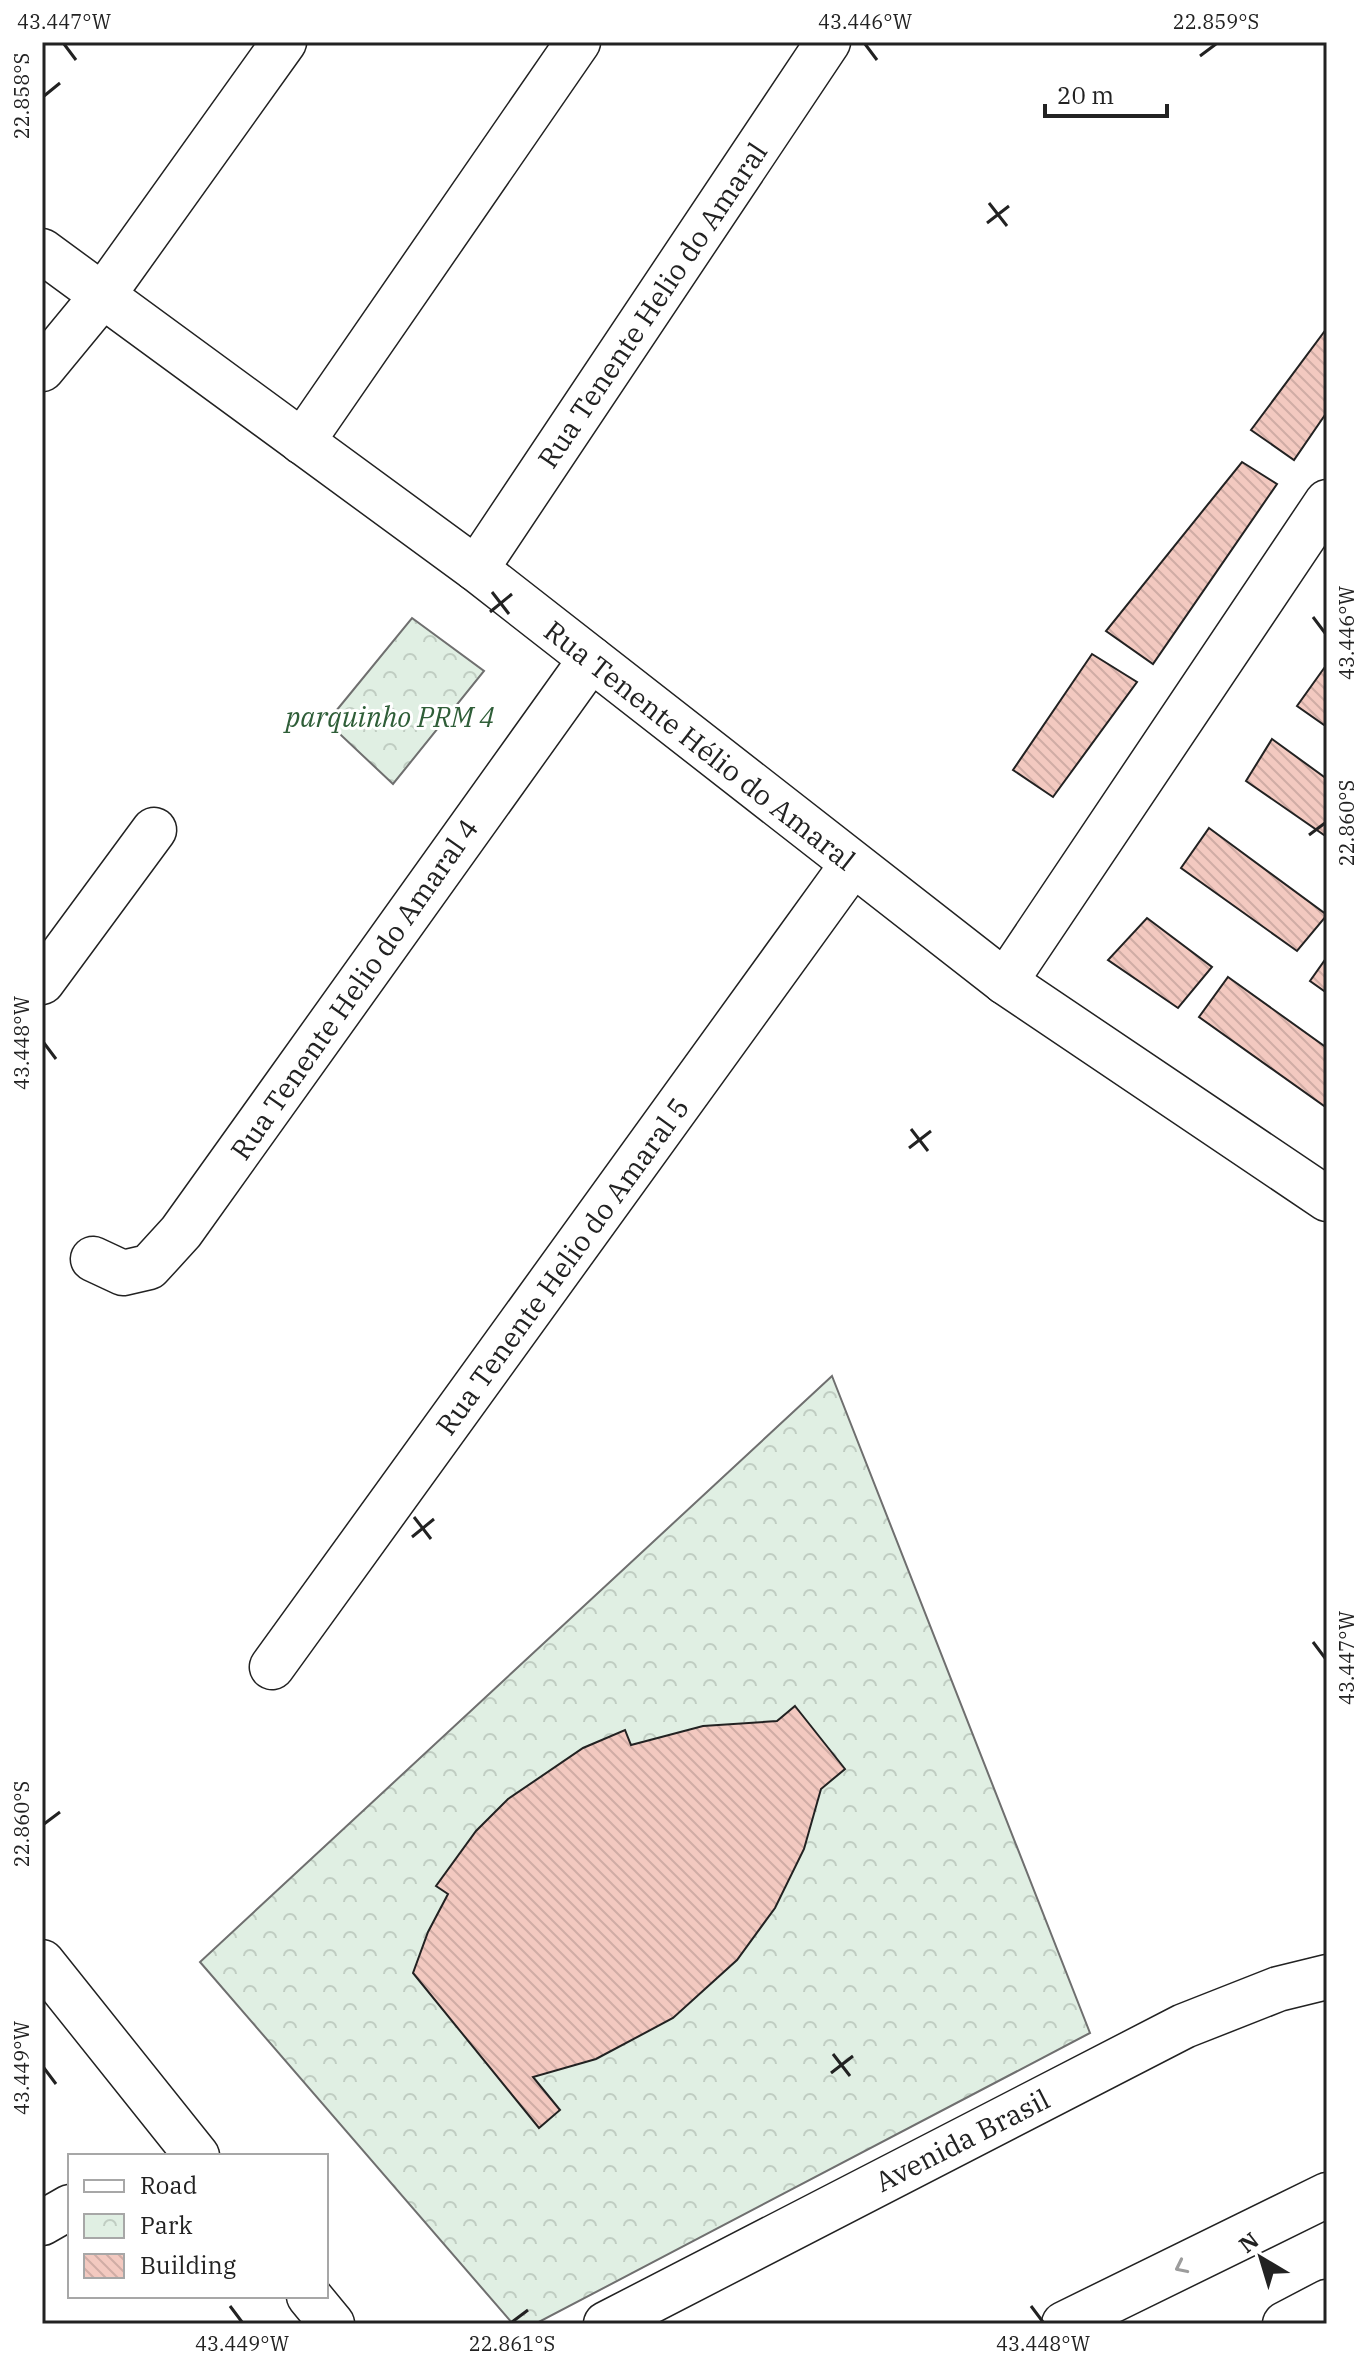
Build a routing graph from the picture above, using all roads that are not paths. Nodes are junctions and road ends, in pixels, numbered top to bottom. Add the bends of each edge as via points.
1 (284, 42) edge
2 (578, 42) edge
3 (828, 42) edge
4 (42, 251) edge
5 (103, 295) junction
6 (42, 369) edge
7 (302, 442) junction
8 (1327, 502) edge
9 (476, 569) junction
10 (591, 659) junction
11 (154, 830) dead end
12 (852, 865) junction
13 (42, 982) edge
14 (1005, 982) junction
15 (1327, 1199) edge
16 (93, 1259) dead end
17 (272, 1667) dead end
18 (42, 1962) edge
19 (1327, 1977) edge
20 (179, 2151) edge
21 (1327, 2195) edge
22 (68, 2208) edge
23 (42, 2223) edge
24 (311, 2298) edge
25 (1327, 2302) edge
26 (332, 2324) edge
27 (606, 2324) edge
28 (1064, 2324) edge
29 (1285, 2324) edge

1 - 5 main road
2 - 7 main road
3 - 9 main road, Rua Tenente Helio do Amaral
4 - 5 main road, Rua Tenente Hélio do Amaral
5 - 6 main road
5 - 7 main road, Rua Tenente Hélio do Amaral
7 - 9 main road, Rua Tenente Hélio do Amaral
8 - 14 main road
9 - 10 main road, Rua Tenente Hélio do Amaral
10 - 12 main road, Rua Tenente Hélio do Amaral
10 - 16 main road, Rua Tenente Helio do Amaral 4 via 181,1232 149,1267 123,1273
11 - 13 main road
12 - 14 main road, Rua Tenente Hélio do Amaral
12 - 17 main road, Rua Tenente Helio do Amaral 5
14 - 15 main road, Rua Tenente Hélio do Amaral
18 - 20 main road
19 - 27 main road, Avenida Brasil via 1278,1989 1184,2026
21 -> 28 main road
22 - 23 main road
24 - 26 main road
25 - 29 main road

